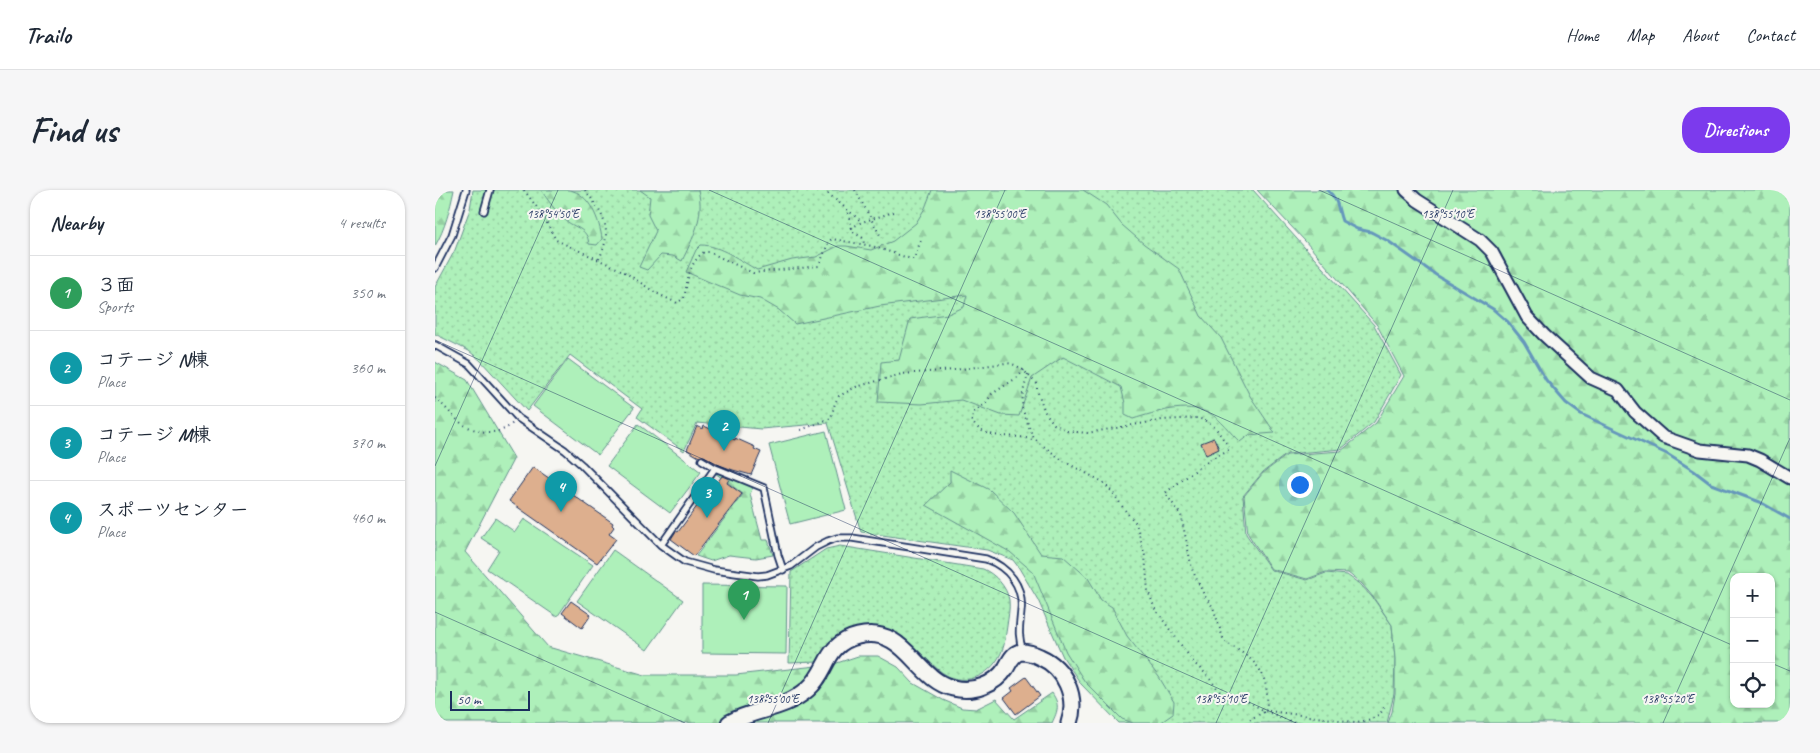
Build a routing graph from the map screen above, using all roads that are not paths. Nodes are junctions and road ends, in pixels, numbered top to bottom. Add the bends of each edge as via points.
1 (465, 190) edge
2 (490, 190) edge
3 (1406, 190) edge
4 (484, 211) dead end
5 (435, 268) edge
6 (435, 345) edge
7 (702, 460) dead end
8 (715, 468) junction
9 (1790, 478) edge
10 (661, 544) junction
11 (783, 570) junction
12 (1023, 652) junction
13 (729, 723) edge
14 (1069, 723) edge

1 - 5 lane via 452,235
2 - 4 lane
3 - 9 street via 1480,240 1492,252 1527,317 1591,378 1618,390 1635,412 1663,437 1714,453 1748,455
6 - 10 lane via 476,370 518,418 565,450
7 - 8 lane
8 - 10 lane
8 - 11 lane via 764,488
10 - 11 lane via 678,558 702,568 759,576
11 - 12 lane via 816,547 837,538 995,562 1011,574 1020,592 1018,629
12 - 13 street via 1013,657 994,680 979,688 963,690 938,682 893,641 874,635 860,636 836,648 815,682 796,698 776,708 745,714
12 - 14 street via 1051,664 1065,679 1071,698

